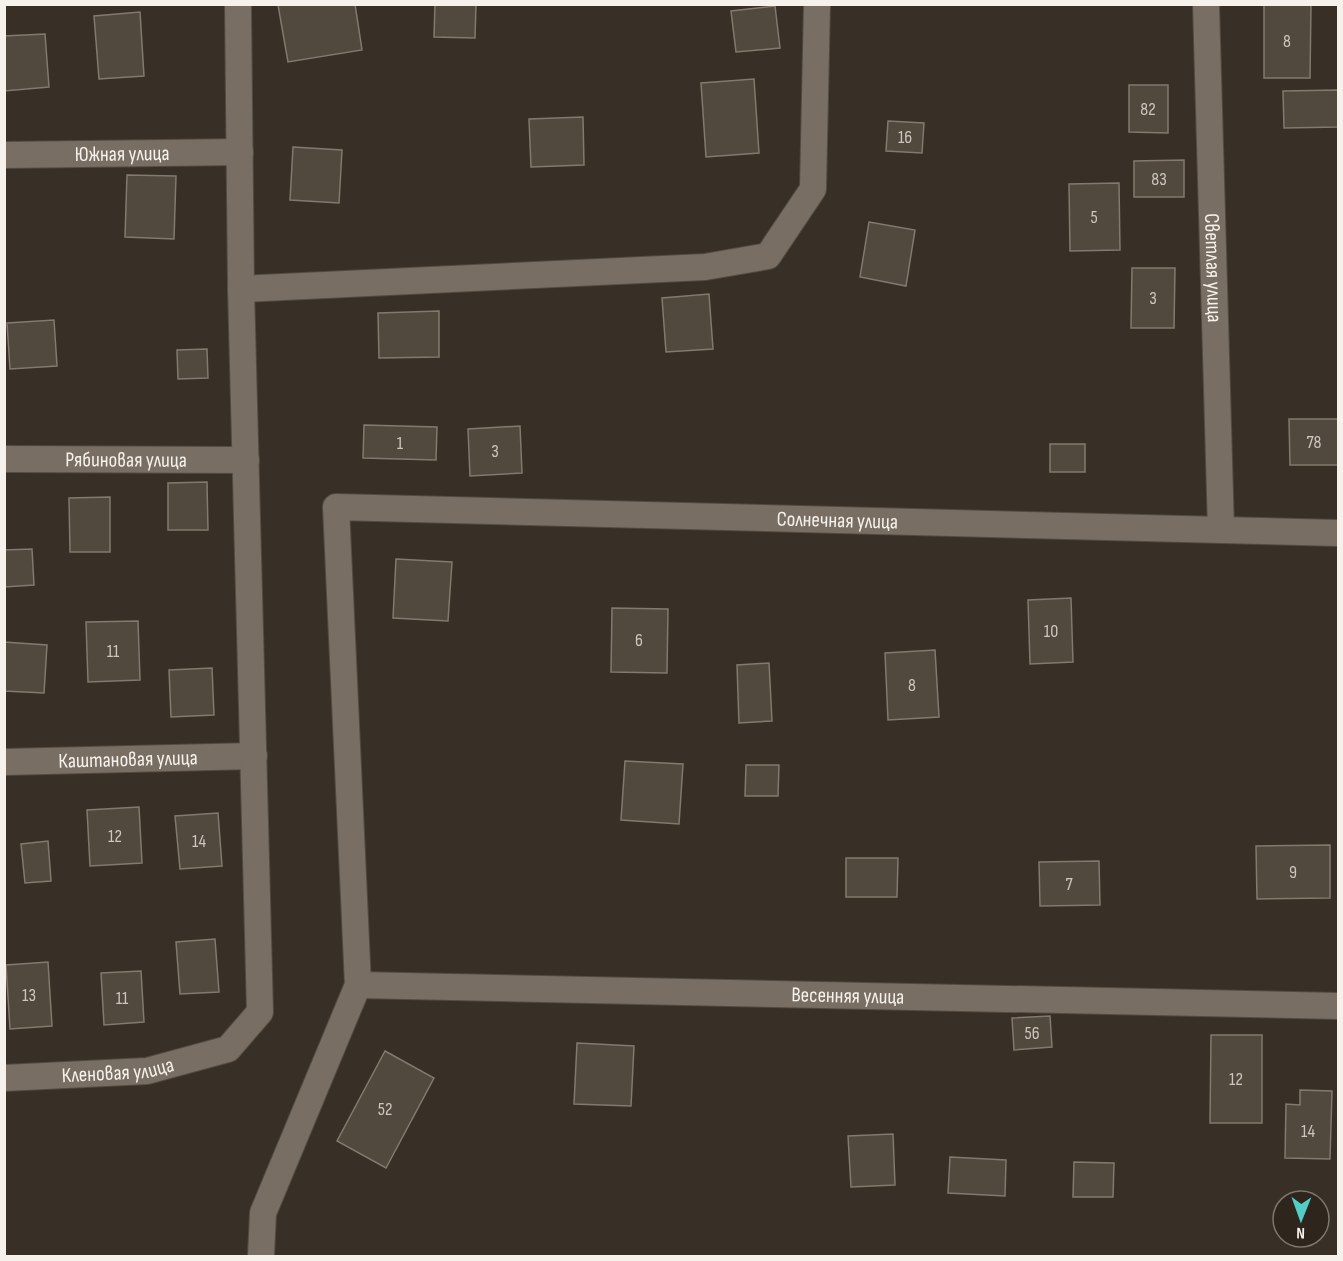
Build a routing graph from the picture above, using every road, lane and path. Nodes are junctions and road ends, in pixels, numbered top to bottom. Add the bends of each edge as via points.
1 (238, 4) edge
2 (817, 4) edge
3 (1206, 4) edge
4 (240, 152) junction
5 (4, 155) edge
6 (241, 289) junction
7 (4, 459) edge
8 (246, 460) junction
9 (1221, 530) junction
10 (1338, 533) edge
11 (254, 756) junction
12 (4, 762) edge
13 (358, 985) junction
14 (1338, 1006) edge
15 (4, 1078) edge
16 (261, 1257) edge

1 - 4 street
2 - 6 street via 813,189 768,256 705,267
3 - 9 street, Светлая улица
4 - 5 street, Южная улица
4 - 6 street
6 - 8 street
7 - 8 street, Рябиновая улица
8 - 11 street
9 - 10 street, Солнечная улица
9 - 13 street, Солнечная улица via 336,507
11 - 12 street, Каштановая улица
11 - 15 street, Кленовая улица via 260,1012 228,1049 147,1071
13 - 14 street, Весенняя улица
13 - 16 street via 263,1213

